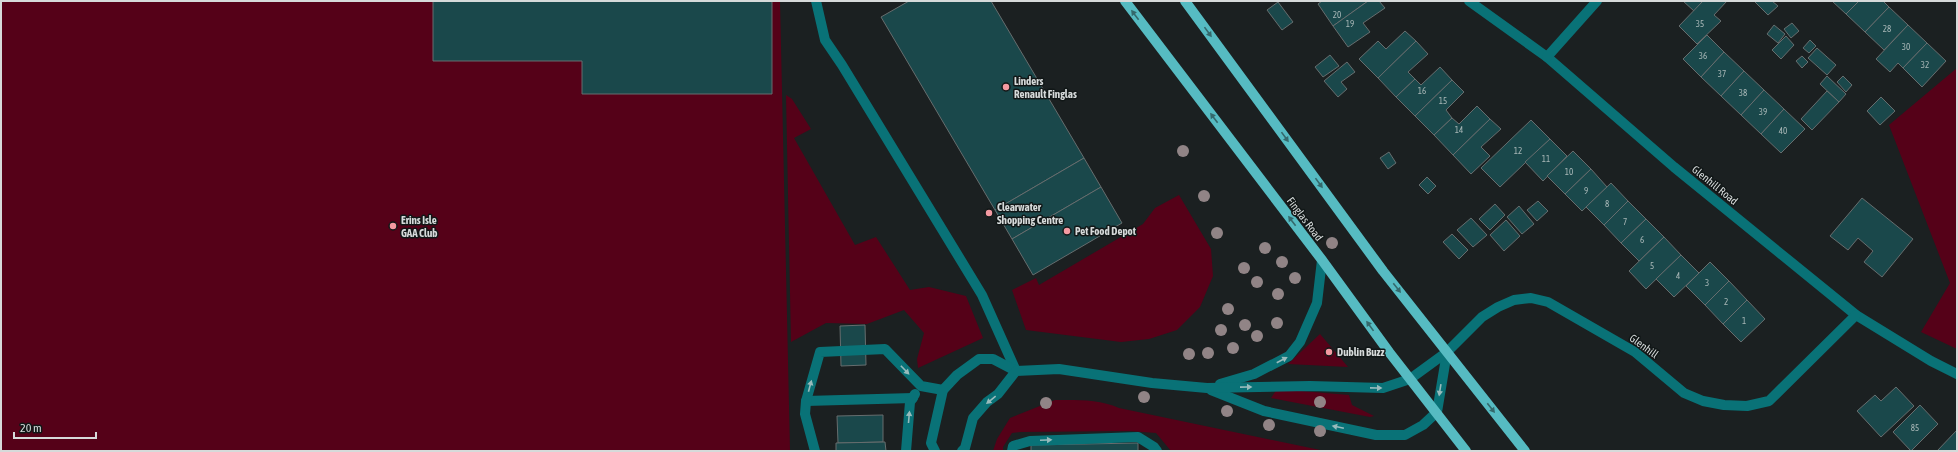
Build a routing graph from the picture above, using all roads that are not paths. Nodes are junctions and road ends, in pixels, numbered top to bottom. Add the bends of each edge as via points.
1 (816, 1) edge
2 (1125, 1) edge
3 (1185, 1) edge
4 (1469, 1) edge
5 (1597, 1) edge
6 (1547, 57) junction
7 (1322, 260) junction
8 (1856, 315) junction
9 (1447, 352) junction
10 (1016, 371) junction
11 (1957, 374) edge
12 (1410, 379) junction
13 (921, 386) junction
14 (1207, 388) junction
15 (943, 390) junction
16 (913, 398) junction
17 (806, 401) junction
18 (1437, 412) junction
19 (815, 451) edge
20 (906, 451) edge
21 (935, 451) edge
22 (962, 451) edge
23 (1012, 451) edge
24 (1157, 451) edge
25 (1466, 451) edge
26 (1525, 451) edge

1 - 10 street via 825,40 982,295
7 -> 2 main road, Finglas Road
3 -> 9 main road via 1383,271
4 - 6 street, Glenhill Road
5 - 6 street
6 - 8 street, Glenhill Road via 1674,167
12 -> 7 main road, Finglas Road
14 -> 7 street via 1254,374 1289,356 1300,342 1317,303
8 - 9 street, Glenhill via 1769,401 1747,406 1724,406 1684,393 1635,352 1548,302 1531,298 1514,300 1482,317
8 - 11 street, Glenhill Road
9 - 12 street, Glenhill
9 -> 18 street
9 -> 26 main road
10 - 14 street via 1059,369 1152,383
10 - 15 street via 993,359 979,359 957,375
10 -> 22 street via 998,394 973,418
14 -> 12 street, Glenhill via 1383,388
12 - 18 main road, Finglas Road
13 - 15 street
13 - 16 street
17 -> 13 street via 820,352 885,349
18 -> 14 street via 1423,425 1405,435 1376,435 1264,411
15 - 21 street via 931,443
16 - 17 street
20 -> 16 street via 910,402
17 - 19 street via 805,414
18 - 25 main road, Finglas Road
23 -> 24 street via 1013,446 1030,441 1138,438

